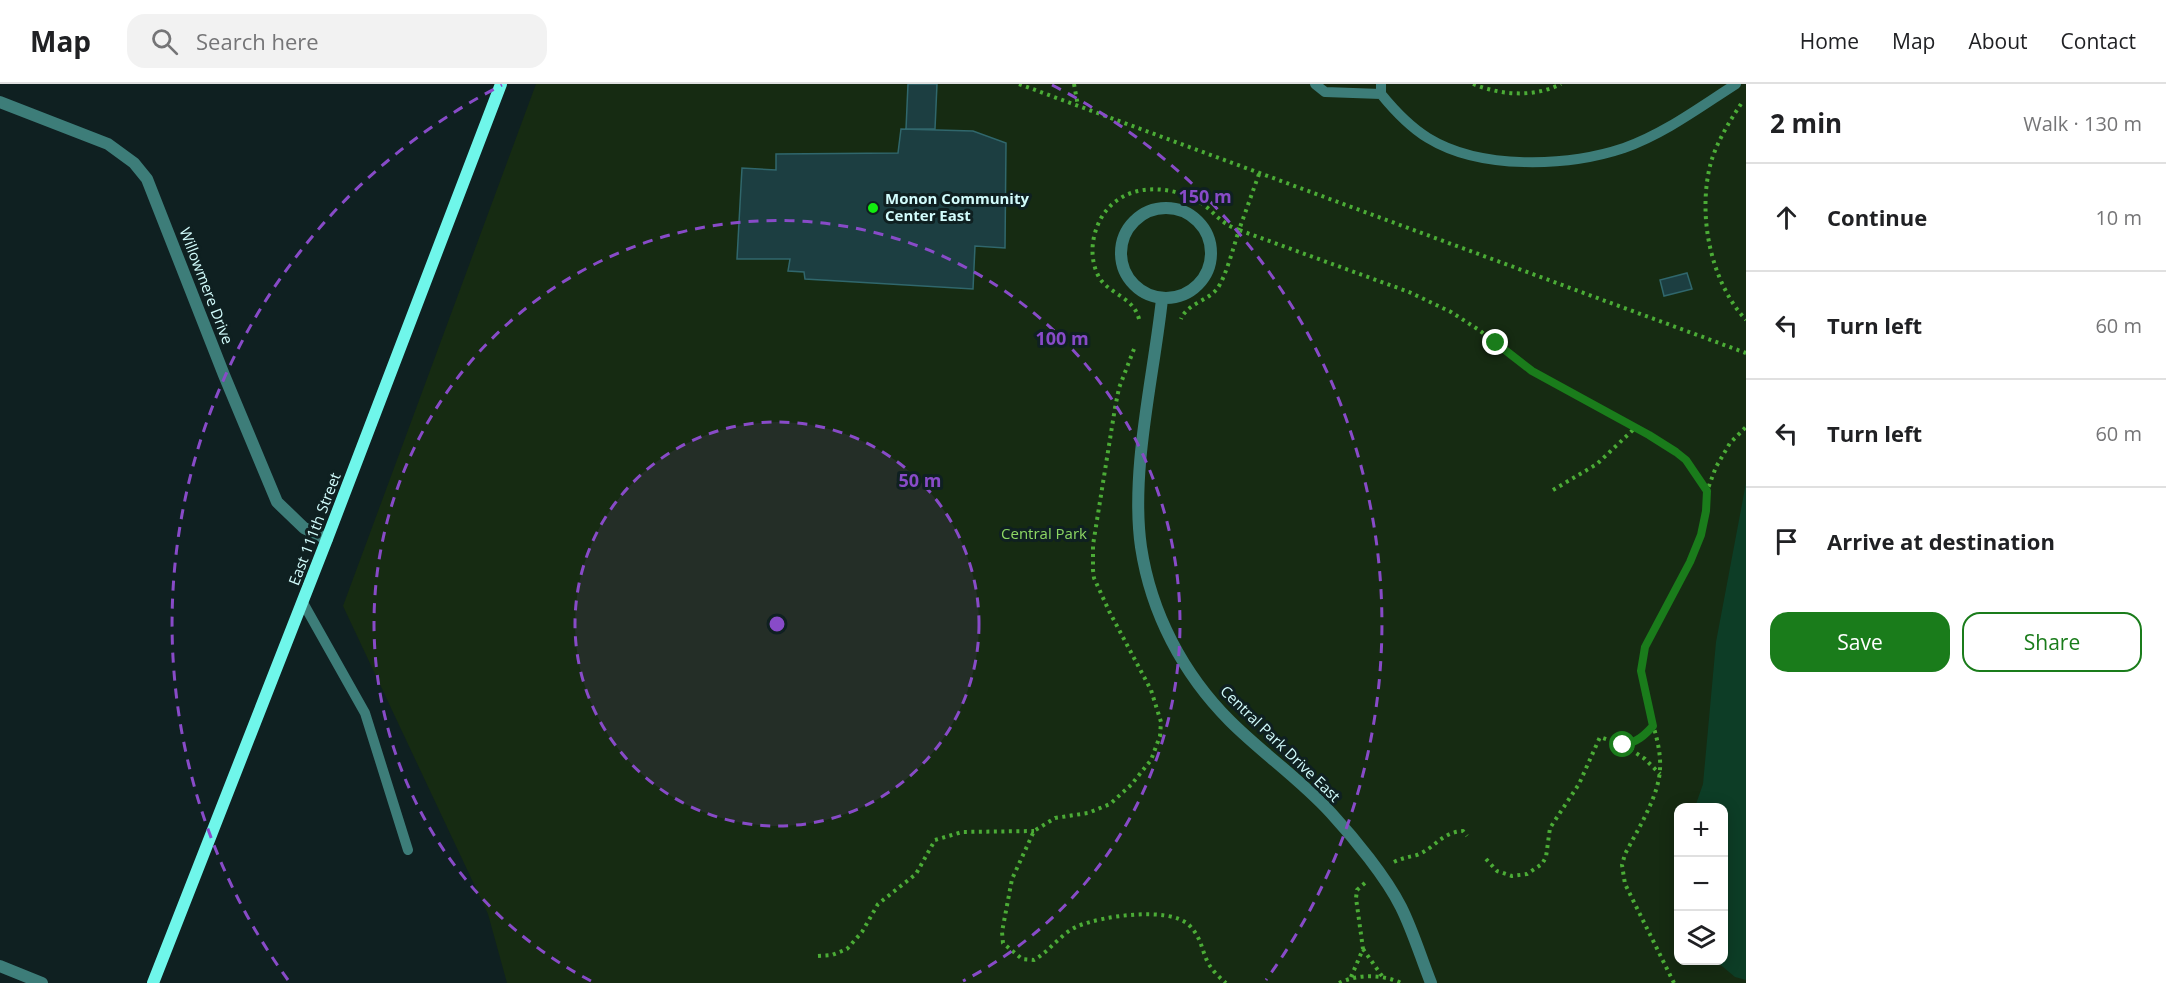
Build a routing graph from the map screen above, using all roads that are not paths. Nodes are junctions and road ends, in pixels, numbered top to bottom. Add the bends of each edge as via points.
1 (501, 84) edge
2 (1315, 84) edge
3 (1736, 84) edge
4 (1381, 89) edge
5 (0, 102) edge
6 (1162, 299) junction
7 (327, 539) junction
8 (302, 602) junction
9 (408, 850) dead end
10 (0, 966) edge
11 (42, 983) edge
12 (153, 983) edge
13 (1431, 983) edge

1 - 7 main road, East 111th Street
2 - 4 lane via 1325,92
3 - 4 lane via 1667,128 1625,147 1545,161 1490,159 1447,148 1426,137 1395,111
5 - 7 street, Willowmere Drive via 108,144 134,163 147,179 277,502 304,528
6 - 6 street via 1186,295 1196,288 1204,279 1212,255 1206,230 1197,220 1186,212 1161,208 1148,212 1128,229 1121,254 1123,267 1138,289
6 - 13 street, Central Park Drive East via 1142,457 1139,523 1146,569 1160,616 1179,656 1207,695 1330,812 1369,858 1400,905
7 - 8 main road, East 111th Street
8 - 9 lane via 365,713
8 - 12 main road, East 111th Street
10 - 11 street

